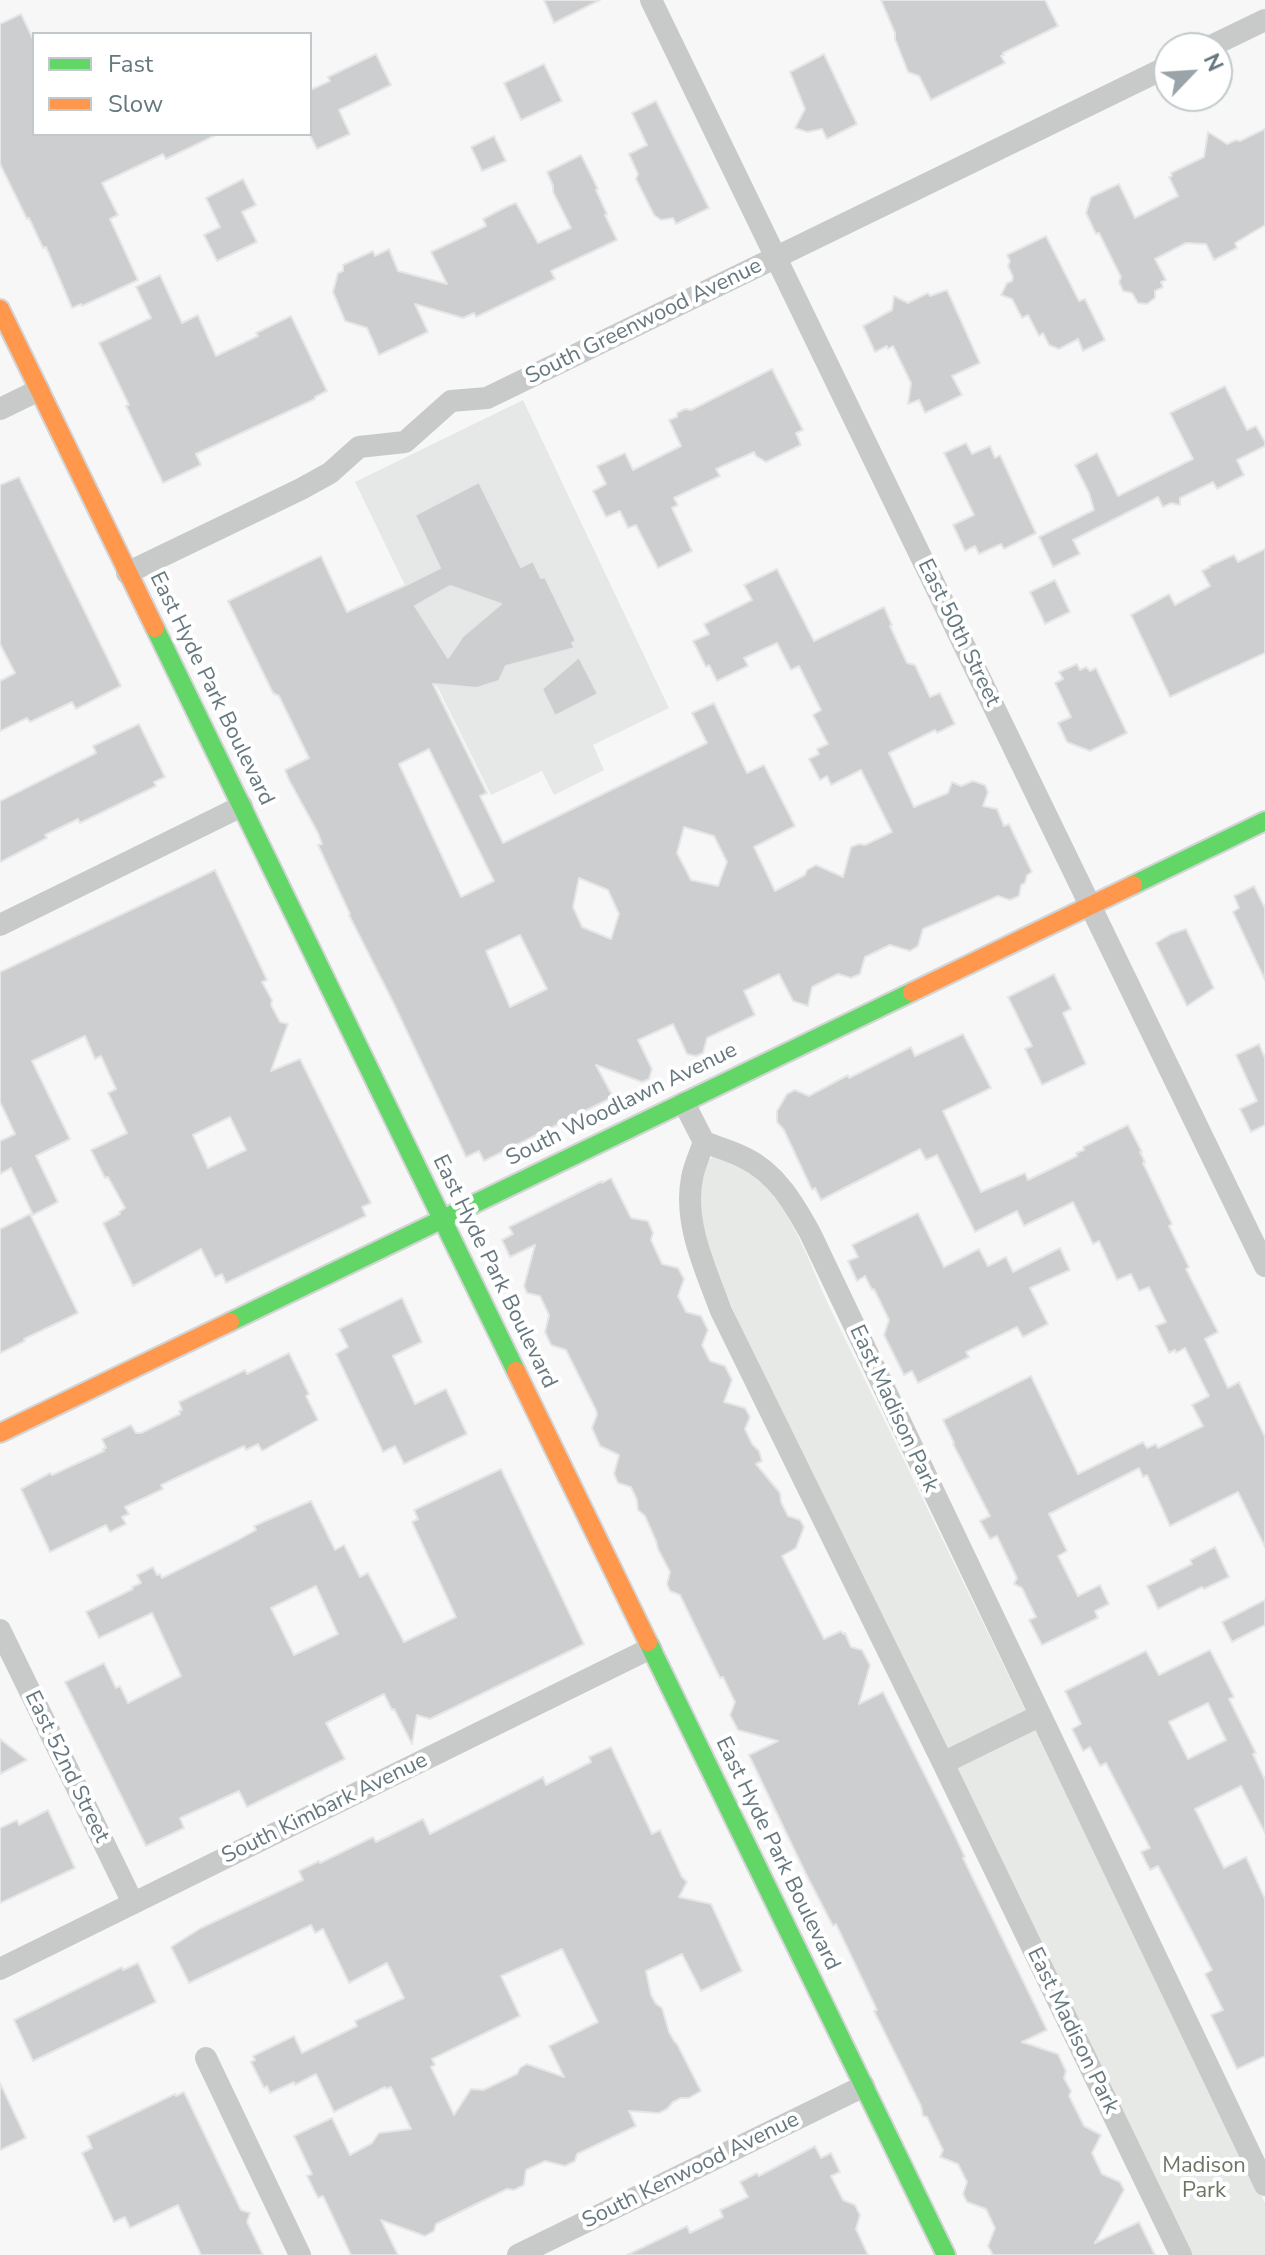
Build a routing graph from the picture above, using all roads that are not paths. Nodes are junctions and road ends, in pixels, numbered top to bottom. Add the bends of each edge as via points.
1 (651, 0) edge
2 (1265, 20) edge
3 (1233, 35) edge
4 (1153, 74) edge
5 (776, 258) junction
6 (0, 309) edge
7 (39, 390) junction
8 (0, 409) edge
9 (127, 573) junction
10 (242, 806) junction
11 (1265, 821) edge
12 (1090, 906) junction
13 (0, 925) edge
14 (684, 1103) junction
15 (704, 1142) junction
16 (442, 1219) junction
17 (1265, 1266) edge
18 (0, 1433) edge
19 (0, 1630) edge
20 (651, 1648) junction
21 (1039, 1716) junction
22 (943, 1763) junction
23 (133, 1903) junction
24 (0, 1969) edge
25 (206, 2058) dead end
26 (864, 2086) junction
27 (1265, 2185) edge
28 (300, 2255) edge
29 (518, 2255) edge
30 (946, 2255) edge
31 (1181, 2255) edge

1 - 5 street, East 50th Street
2 - 3 street
4 - 5 street, South Greenwood Avenue
5 - 9 street, South Greenwood Avenue via 487,398 451,401 405,442 359,447 330,473 301,489
5 - 12 street, East 50th Street
6 - 7 main road, East Hyde Park Boulevard
7 - 8 street
7 - 9 main road, East Hyde Park Boulevard
9 - 10 main road, East Hyde Park Boulevard
10 - 13 street
10 - 16 main road, East Hyde Park Boulevard
11 - 12 main road, South Woodlawn Avenue
12 - 14 main road, South Woodlawn Avenue
12 - 17 street, East 50th Street
14 - 15 street
14 - 16 main road, South Woodlawn Avenue
15 - 21 street, East Madison Park via 746,1158 772,1177 795,1205
15 - 22 street, East Madison Park via 690,1200 703,1263 721,1311
16 - 18 main road, South Woodlawn Avenue
16 - 20 main road, East Hyde Park Boulevard
19 - 23 street, East 52nd Street
20 - 23 street, South Kimbark Avenue
20 - 26 main road, East Hyde Park Boulevard
21 - 22 street
21 - 27 street, East Madison Park
22 - 31 street, East Madison Park
23 - 24 street, South Kimbark Avenue
25 - 28 street
26 - 29 street, South Kenwood Avenue
26 - 30 main road, East Hyde Park Boulevard

